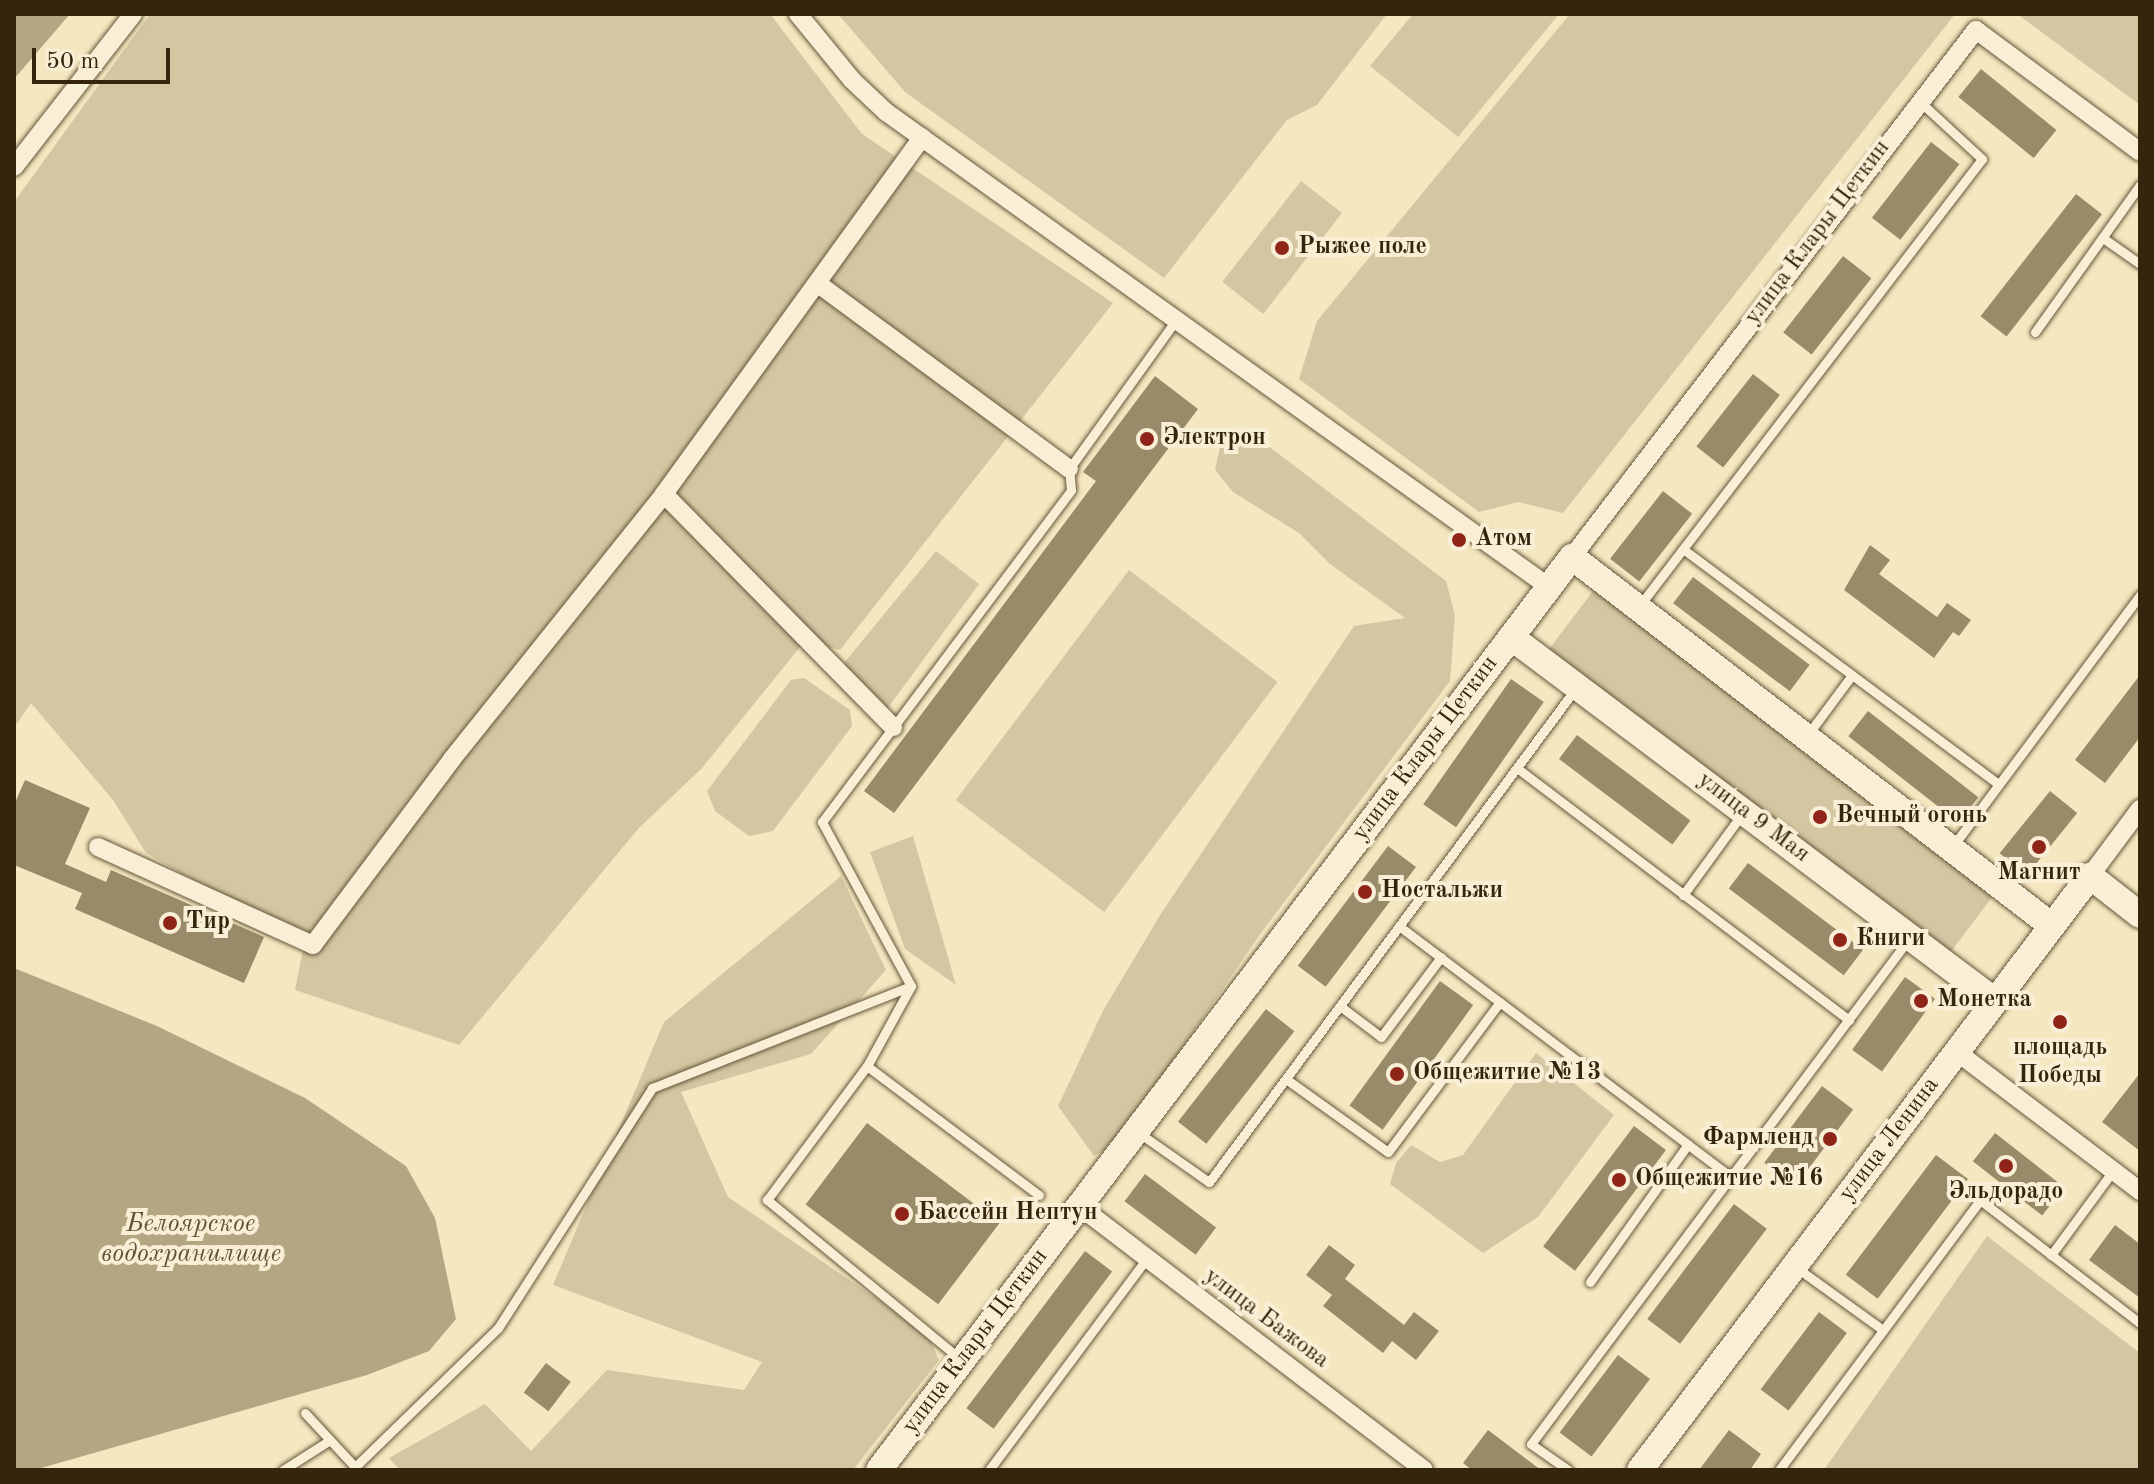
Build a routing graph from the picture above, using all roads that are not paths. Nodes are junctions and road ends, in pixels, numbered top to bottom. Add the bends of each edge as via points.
1 (133, 14) edge
2 (798, 14) edge
3 (1918, 100) junction
4 (922, 137) junction
5 (2140, 152) edge
6 (14, 167) edge
7 (2140, 185) edge
8 (2103, 238) junction
9 (2140, 264) edge
10 (817, 283) junction
11 (1176, 320) junction
12 (2035, 332) dead end
13 (1069, 469) junction
14 (664, 494) junction
15 (1683, 549) junction
16 (1572, 557) junction
17 (1549, 587) junction
18 (2140, 595) edge
19 (1638, 607) junction
20 (1511, 637) junction
21 (1852, 675) junction
22 (1578, 685) junction
23 (893, 727) junction
24 (1806, 737) junction
25 (1517, 768) junction
26 (1998, 784) junction
27 (2140, 809) edge
28 (1744, 811) junction
29 (98, 847) dead end
30 (1951, 848) junction
31 (2090, 876) junction
32 (1683, 895) junction
33 (2140, 915) edge
34 (1399, 926) junction
35 (2052, 926) junction
36 (1910, 937) junction
37 (1441, 957) junction
38 (911, 986) junction
39 (1995, 1001) junction
40 (1500, 1002) junction
41 (1340, 1006) junction
42 (1849, 1020) junction
43 (1957, 1052) junction
44 (867, 1066) junction
45 (1286, 1079) junction
46 (1136, 1131) junction
47 (1688, 1144) junction
48 (2113, 1171) junction
49 (1732, 1178) junction
50 (2140, 1191) edge
51 (1039, 1195) dead end
52 (1079, 1206) junction
53 (2051, 1255) junction
54 (1147, 1258) junction
55 (1794, 1266) junction
56 (1590, 1282) dead end
57 (2140, 1323) edge
58 (1883, 1330) junction
59 (962, 1360) junction
60 (305, 1413) dead end
61 (327, 1442) junction
62 (356, 1468) edge
63 (283, 1470) edge
64 (879, 1470) edge
65 (989, 1470) edge
66 (1424, 1470) edge
67 (1568, 1470) edge
68 (1640, 1470) edge
69 (1779, 1470) edge

1 - 6 street
2 - 4 street via 852,80
3 - 5 street, улица Клары Цеткин via 1976,30
3 - 15 lane via 1982,159
3 - 16 street, улица Клары Цеткин
4 - 10 street
4 - 11 street
7 - 8 lane
8 - 9 lane
8 - 12 lane
10 - 13 street
10 - 14 street
11 - 13 lane
11 - 17 street
13 - 23 lane via 1071,490
14 - 23 street
14 - 29 street via 452,759 313,945
15 - 19 lane
15 - 21 lane
16 - 17 street, улица Клары Цеткин
16 - 19 street
17 - 20 street, улица Клары Цеткин
18 - 26 lane
19 - 24 street
20 - 22 street, улица 9 Мая
20 - 46 street, улица Клары Цеткин
21 - 24 lane
21 - 26 lane
22 - 25 lane
22 - 28 street, улица 9 Мая
23 - 38 lane via 822,822
24 - 30 street
25 - 32 lane
25 - 34 lane
26 - 30 lane
27 - 31 street, улица Ленина
28 - 32 lane
28 - 36 street, улица 9 Мая
30 - 35 street
31 - 33 street
31 - 35 street, улица Ленина
32 - 42 lane
34 - 37 lane
34 - 41 lane
35 - 39 street, улица Ленина
36 - 39 street, улица 9 Мая
36 - 42 lane
37 - 40 lane
37 - 41 lane via 1381,1037
38 - 44 lane
38 - 62 lane via 652,1088 498,1328
39 - 43 street, улица Ленина
40 - 45 lane via 1388,1152
40 - 47 lane
41 - 45 lane
42 - 49 lane
43 - 48 street
43 - 55 street, улица Ленина
44 - 51 lane
44 - 59 lane via 767,1200
45 - 46 lane via 1209,1182
46 - 52 street, улица Клары Цеткин
47 - 49 lane
47 - 56 lane
48 - 50 street
48 - 53 lane
49 - 67 lane via 1531,1444
52 - 54 street, улица Бажова
52 - 59 street, улица Клары Цеткин
53 - 57 lane
53 - 58 lane via 1980,1200
54 - 65 lane
54 - 66 street, улица Бажова
55 - 58 lane
55 - 68 street, улица Ленина
58 - 69 lane
59 - 64 street, улица Клары Цеткин
60 - 61 lane
61 - 62 lane
61 - 63 lane

